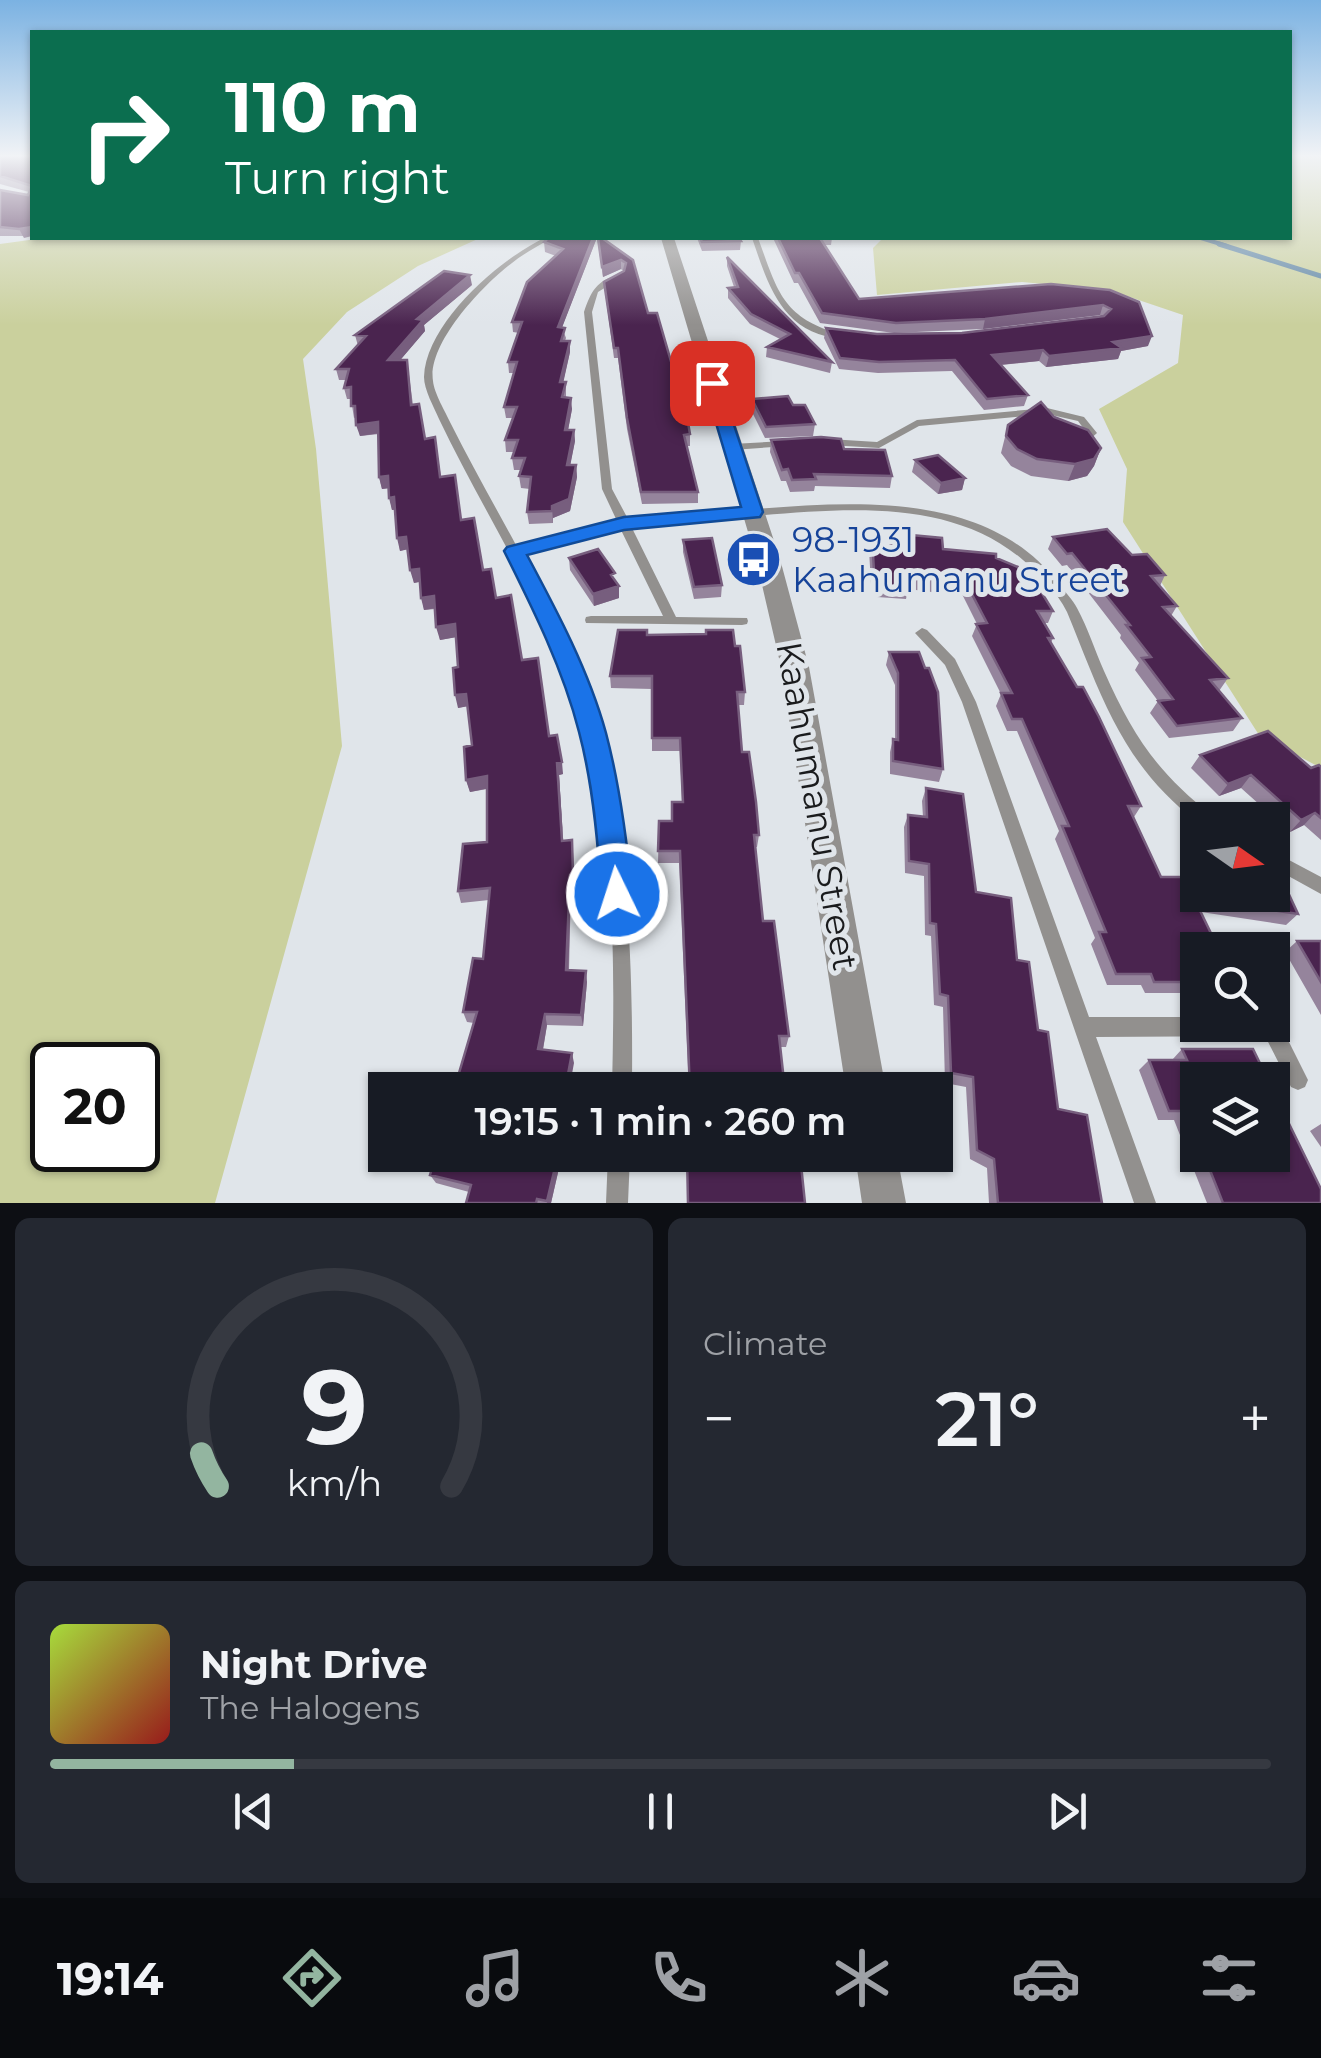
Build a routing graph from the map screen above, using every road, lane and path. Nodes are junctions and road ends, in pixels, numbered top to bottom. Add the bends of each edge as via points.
1 (545, 240) edge
2 (668, 240) edge
3 (755, 240) edge
4 (618, 275) edge
5 (856, 340) edge
6 (1086, 439) edge
7 (819, 442) edge
8 (804, 443) edge
9 (732, 447) junction
10 (753, 512) junction
11 (624, 524) junction
12 (515, 551) junction
13 (591, 620) dead end
14 (672, 621) junction
15 (742, 621) dead end
16 (922, 634) dead end
17 (1184, 802) edge
18 (1290, 868) edge
19 (1321, 886) edge
20 (1180, 1026) edge
21 (1083, 1027) junction
22 (1279, 1042) edge
23 (622, 1072) edge
24 (863, 1072) edge
25 (1298, 1080) dead end
26 (618, 1172) edge
27 (879, 1172) edge
28 (617, 1203) edge
29 (884, 1203) edge
30 (1145, 1203) edge

1 - 12 lane via 501,267 438,339 428,369 434,396
2 - 9 street, Kaahumanu Street
3 - 5 lane via 788,315 808,328
4 - 11 lane via 595,291 588,312 603,472
6 - 7 lane via 1092,434 1087,424 1047,411 917,423 880,445
8 - 9 lane
9 - 10 street, Kaahumanu Street
10 - 11 lane
10 - 17 lane via 898,506 959,520 1016,550 1063,595 1142,761
10 - 24 street, Kaahumanu Street via 796,667
11 - 12 lane
11 - 14 lane
12 - 23 lane via 579,689 601,770 621,944
13 - 14 lane
14 - 15 lane
16 - 21 lane via 950,662 969,702
18 - 19 lane
20 - 21 lane
21 - 30 lane
22 - 25 lane
26 - 28 lane
27 - 29 street

